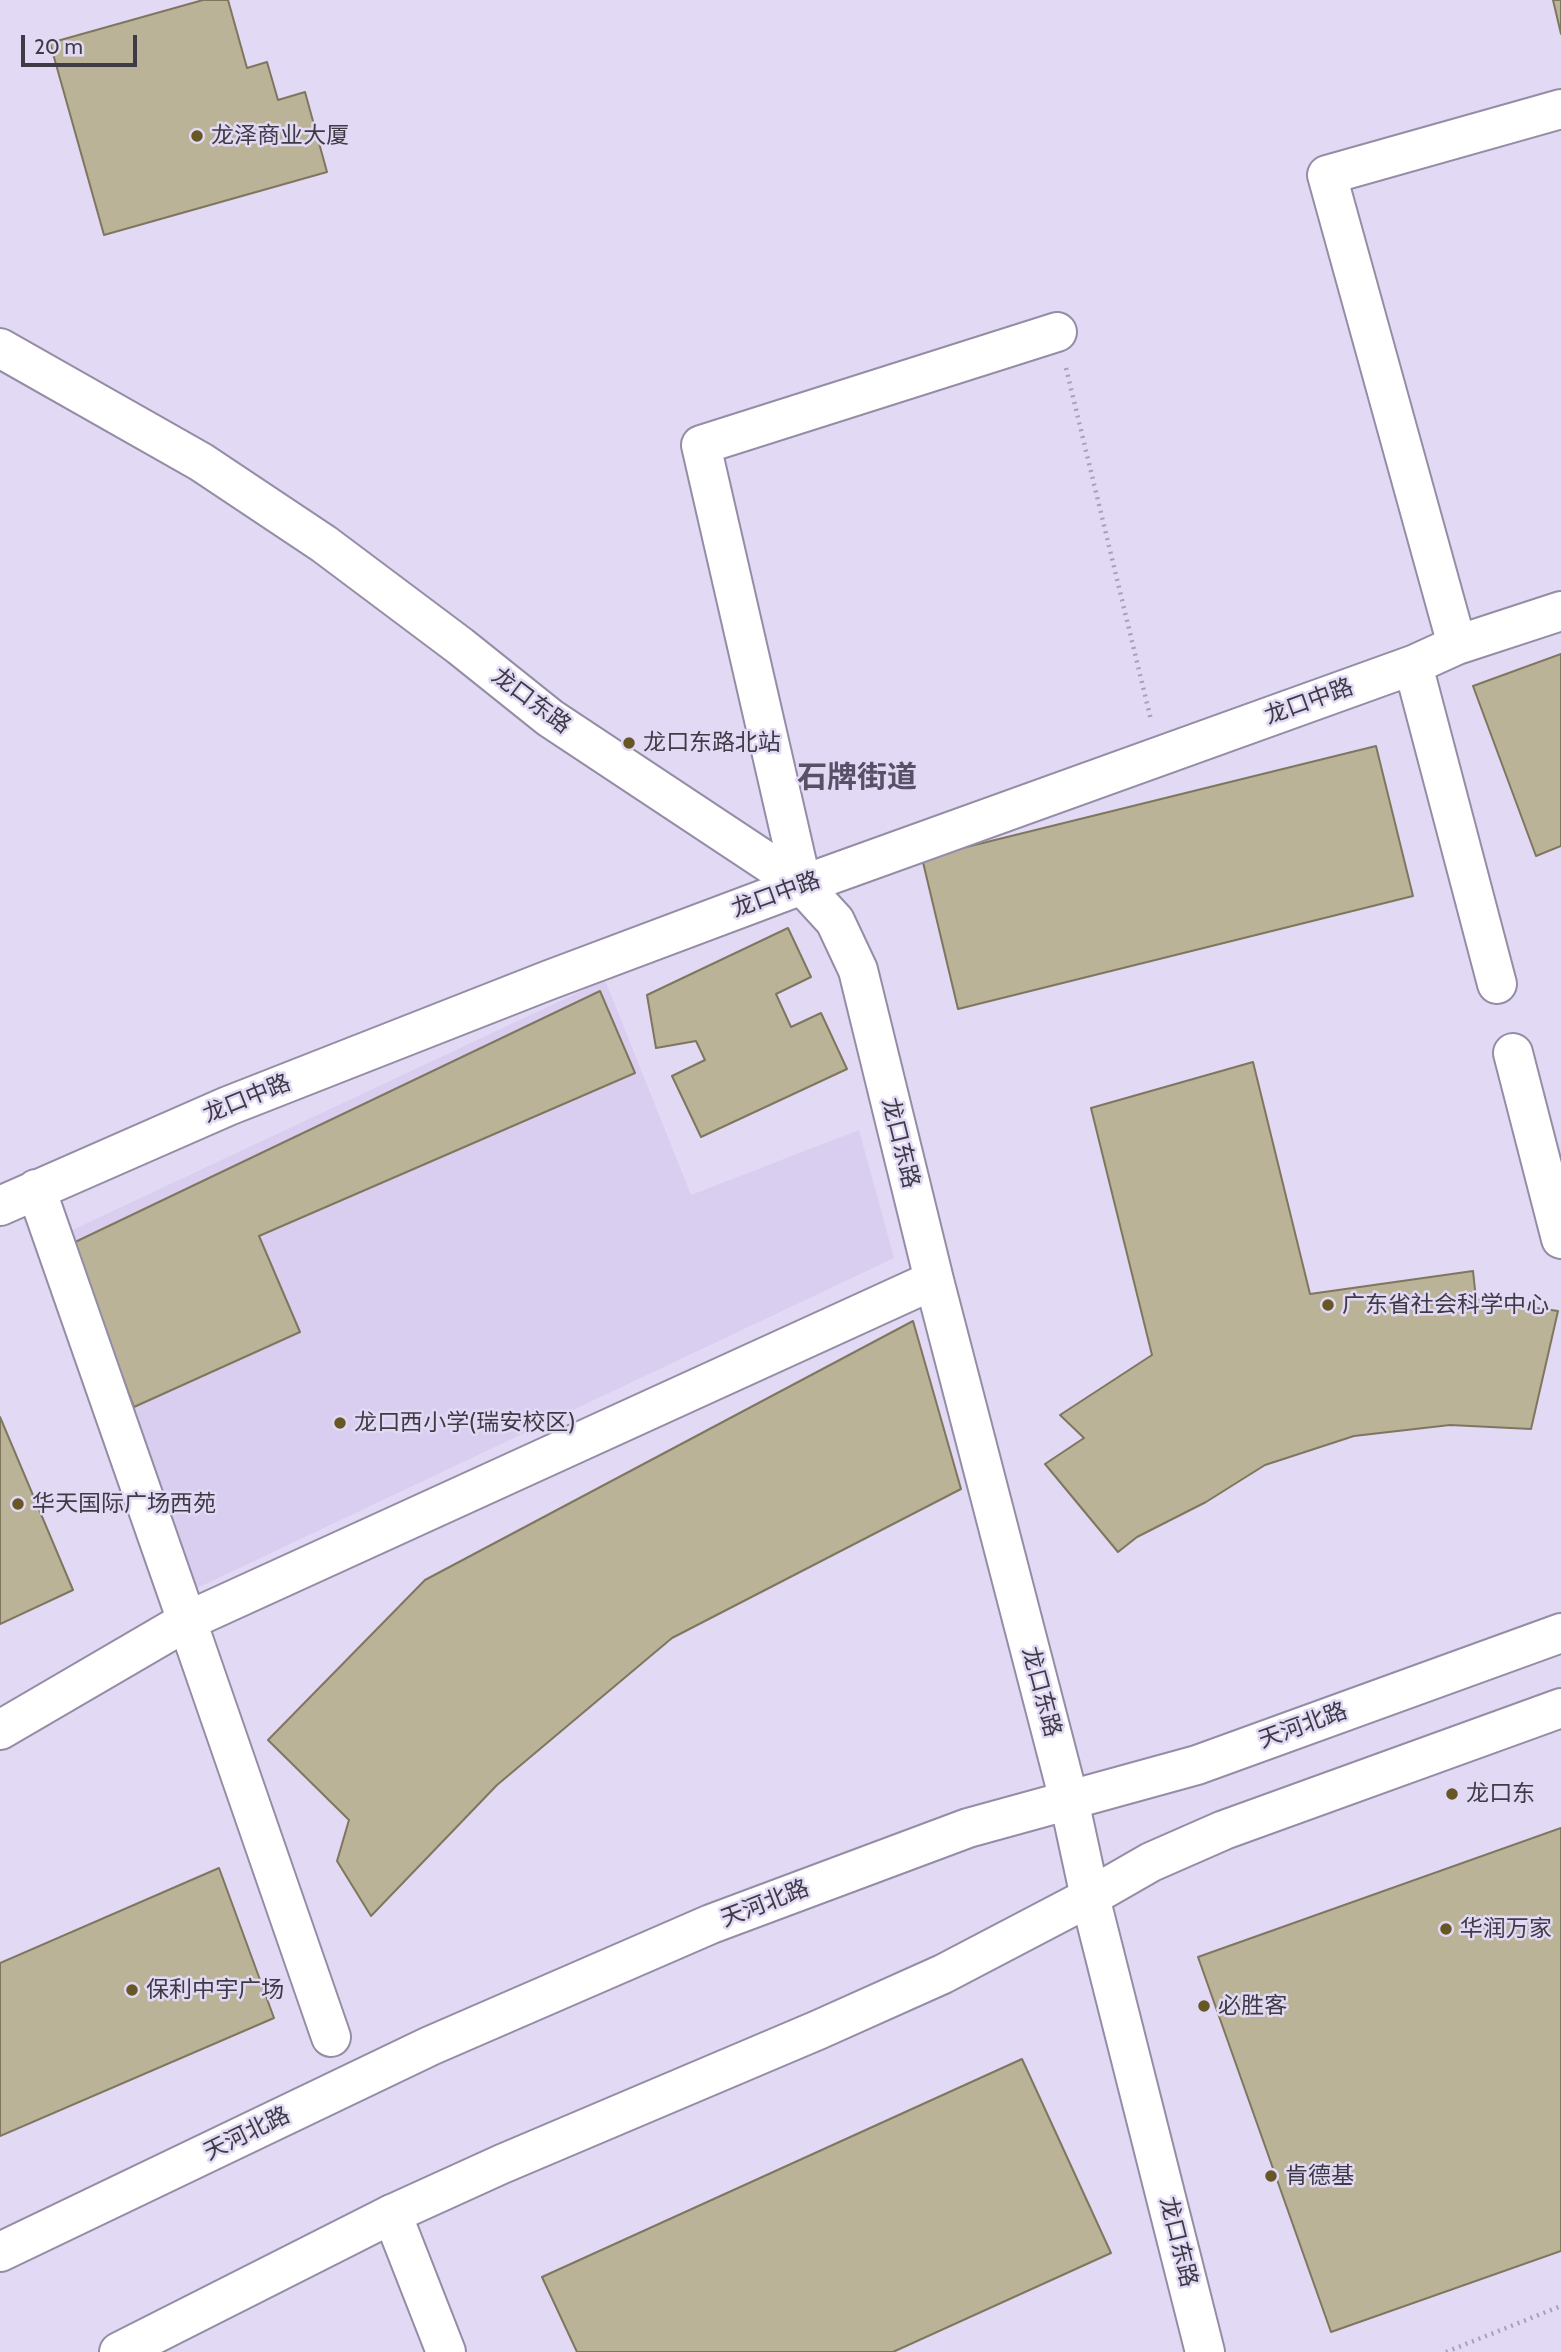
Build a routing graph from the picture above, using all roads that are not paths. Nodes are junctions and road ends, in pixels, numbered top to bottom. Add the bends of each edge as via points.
1 (1561, 109) edge
2 (1057, 332) road end
3 (0, 348) edge
4 (1561, 611) edge
5 (1457, 645) junction
6 (1413, 664) junction
7 (802, 885) junction
8 (1497, 984) dead end
9 (1513, 1053) dead end
10 (36, 1189) junction
11 (0, 1206) edge
12 (1561, 1239) edge
13 (934, 1280) junction
14 (187, 1621) junction
15 (1561, 1633) edge
16 (1561, 1708) edge
17 (0, 1730) edge
18 (1069, 1800) junction
19 (1090, 1897) junction
20 (331, 2037) dead end
21 (392, 2214) junction
22 (0, 2252) edge
23 (119, 2352) edge
24 (446, 2352) edge
25 (1205, 2352) edge

1 - 5 street via 1328,175
2 - 7 street via 701,445
3 - 7 street, 龙口东路 via 201,462 313,537 550,718
4 - 5 street, 龙口中路
5 - 6 street, 龙口中路
6 - 7 street, 龙口中路
6 - 8 street
7 - 10 street, 龙口中路 via 360,1054
7 - 13 street, 龙口东路 via 835,921 858,970
9 - 12 street
10 - 11 street, 龙口中路
10 - 14 street
13 - 14 street
13 - 18 street, 龙口东路
14 - 17 street
14 - 20 street
15 - 18 street, 天河北路 via 1197,1765
16 - 19 street via 1224,1830
18 - 19 street, 龙口东路
18 - 22 street, 天河北路 via 968,1828 711,1924 430,2046
19 - 21 street via 943,1974
19 - 25 street, 龙口东路
21 - 23 street
21 - 24 street

